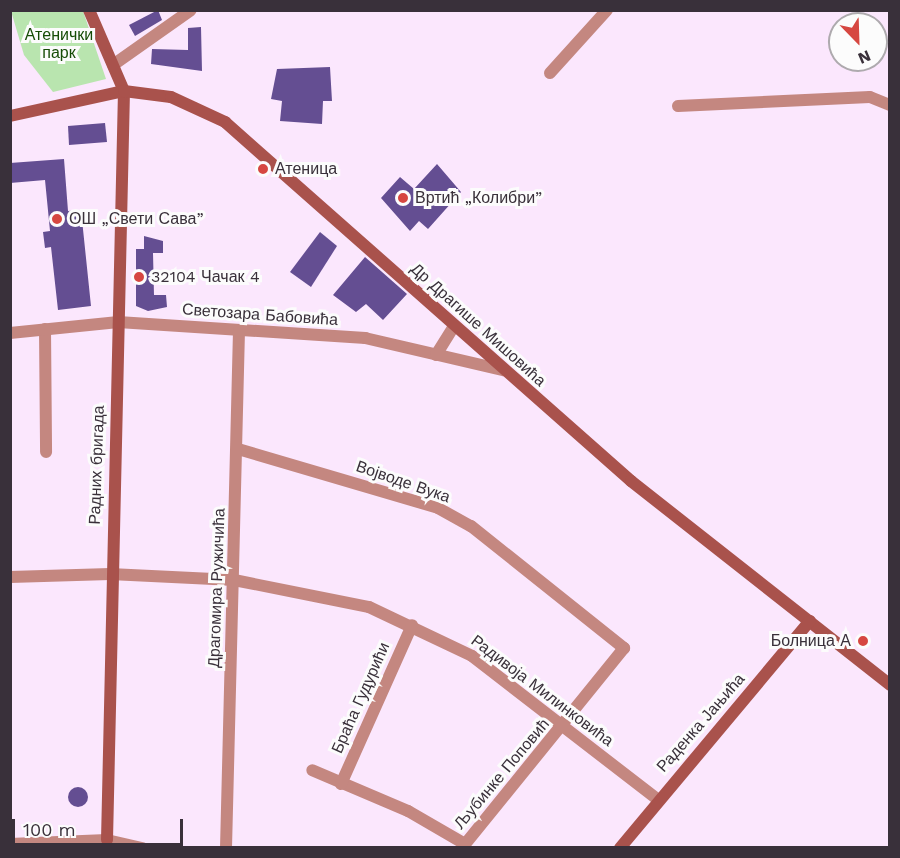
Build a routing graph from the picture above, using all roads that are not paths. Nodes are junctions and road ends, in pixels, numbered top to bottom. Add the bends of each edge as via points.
1 (89, 10) edge
2 (191, 10) edge
3 (607, 10) edge
4 (113, 65) junction
5 (550, 73) dead end
6 (124, 91) junction
7 (890, 105) edge
8 (678, 106) dead end
9 (10, 116) edge
10 (118, 322) junction
11 (454, 326) junction
12 (45, 329) junction
13 (239, 330) junction
14 (10, 333) edge
15 (436, 355) junction
16 (503, 370) junction
17 (238, 449) junction
18 (46, 452) dead end
19 (110, 574) junction
20 (10, 577) edge
21 (234, 580) junction
22 (810, 621) junction
23 (412, 625) junction
24 (624, 648) joint
25 (890, 685) edge
26 (563, 728) junction
27 (312, 770) dead end
28 (341, 784) junction
29 (657, 799) junction
30 (107, 840) junction
31 (10, 844) edge
32 (143, 848) edge
33 (226, 848) edge
34 (620, 848) edge

1 - 4 street
2 - 4 street
3 - 5 street
4 - 6 street
6 - 9 street, Др Драгише Мишовића
6 - 10 street, Радних бригада
6 - 11 street, Др Драгише Мишовића via 184,102 235,128
7 - 8 street via 870,97
10 - 12 street, Светозара Бабовића
10 - 13 street, Светозара Бабовића
10 - 19 street, Радних бригада
11 - 15 street
11 - 16 street, Др Драгише Мишовића
12 - 14 street, Светозара Бабовића
12 - 18 street
13 - 15 street, Светозара Бабовића via 365,338
13 - 17 street, Драгомира Ружичића
15 - 16 street, Светозара Бабовића
16 - 22 street, Др Драгише Мишовића via 631,481
17 - 21 street, Драгомира Ружичића
17 - 24 street, Војводе Вука via 438,508 471,526
19 - 20 street, Радивоја Милинковића
19 - 21 street, Радивоја Милинковића
19 - 30 street, Радних бригада
21 - 23 street, Радивоја Милинковића via 369,607
21 - 33 street, Драгомира Ружичића
22 - 25 street, Др Драгише Мишовића
22 - 29 street, Раденка Јањића
23 - 26 street, Радивоја Милинковића via 472,656
23 - 28 street, Браћа Гудурићи
24 - 26 street, Љубинке Поповић
26 - 28 street, Љубинке Поповић via 465,844 408,811
26 - 29 street, Радивоја Милинковића
27 - 28 street, Љубинке Поповић
29 - 34 street, Раденка Јањића
30 - 31 street
30 - 32 street

